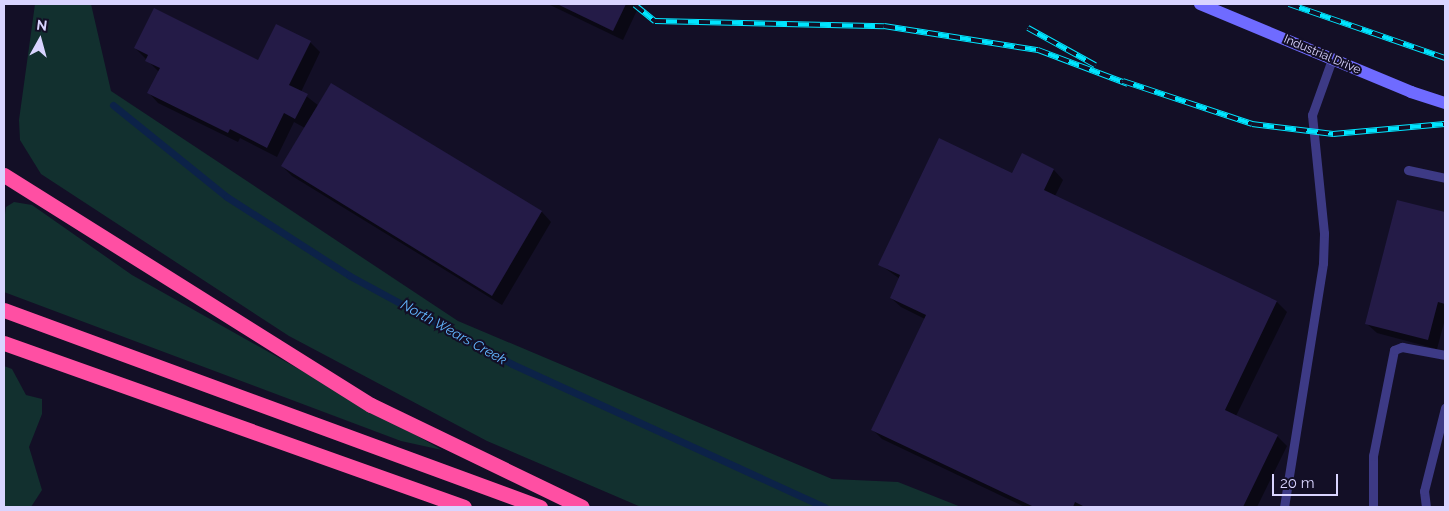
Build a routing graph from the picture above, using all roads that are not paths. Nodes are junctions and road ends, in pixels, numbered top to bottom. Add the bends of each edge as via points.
1 (1200, 4) edge
2 (1332, 59) junction
3 (1445, 103) edge
4 (1408, 170) dead end
5 (4, 175) edge
6 (1445, 178) edge
7 (4, 310) edge
8 (4, 343) edge
9 (1445, 355) edge
10 (1445, 408) edge
11 (464, 507) edge
12 (540, 507) edge
13 (582, 507) edge
14 (1284, 507) edge
15 (1373, 507) edge
16 (1426, 507) edge

1 - 2 main road, Industrial Drive
2 - 3 main road, Industrial Drive
2 - 14 lane via 1312,116 1324,233 1322,263
4 - 6 lane
5 - 13 highway via 371,405
7 - 12 highway
8 - 11 highway
9 - 15 lane via 1402,347 1394,350 1373,456
10 - 16 lane via 1424,491

